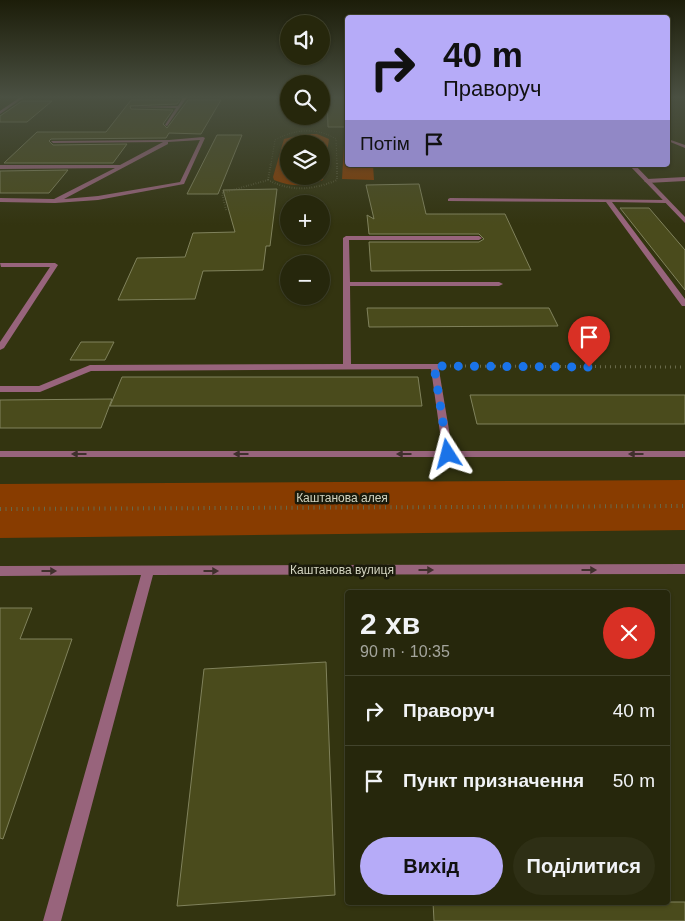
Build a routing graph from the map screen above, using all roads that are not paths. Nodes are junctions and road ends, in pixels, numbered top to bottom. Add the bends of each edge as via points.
1 (192, 139) edge
2 (203, 139) edge
3 (169, 141) junction
4 (670, 141) edge
5 (53, 142) dead end
6 (685, 146) edge
7 (121, 166) junction
8 (0, 167) edge
9 (634, 167) edge
10 (685, 179) edge
11 (647, 180) junction
12 (0, 200) edge
13 (450, 200) dead end
14 (55, 201) junction
15 (608, 201) junction
16 (666, 201) junction
17 (685, 221) edge
18 (479, 238) dead end
19 (1, 265) edge
20 (346, 284) junction
21 (499, 284) dead end
22 (685, 304) edge
23 (0, 348) edge
24 (347, 367) junction
25 (0, 389) edge
26 (0, 454) edge
27 (448, 454) junction
28 (685, 454) edge
29 (685, 570) edge
30 (0, 571) edge
31 (148, 571) junction
32 (52, 921) edge

1 - 3 street
2 - 14 street via 182,183 98,198
3 - 5 street
3 - 7 street
4 - 6 street
7 - 8 street
7 - 14 street
9 - 11 street
10 - 11 street
11 - 16 street
12 - 14 street
13 - 15 street
15 - 16 street
15 - 22 street
16 - 17 street
18 - 20 street via 346,238
19 - 23 street via 55,265
20 - 21 street
20 - 24 street
24 - 25 street via 90,368 40,390
24 - 27 street via 434,366
27 -> 26 street
28 -> 27 street
31 -> 29 street, Каштанова вулиця
30 -> 31 street, Каштанова вулиця
31 - 32 street

